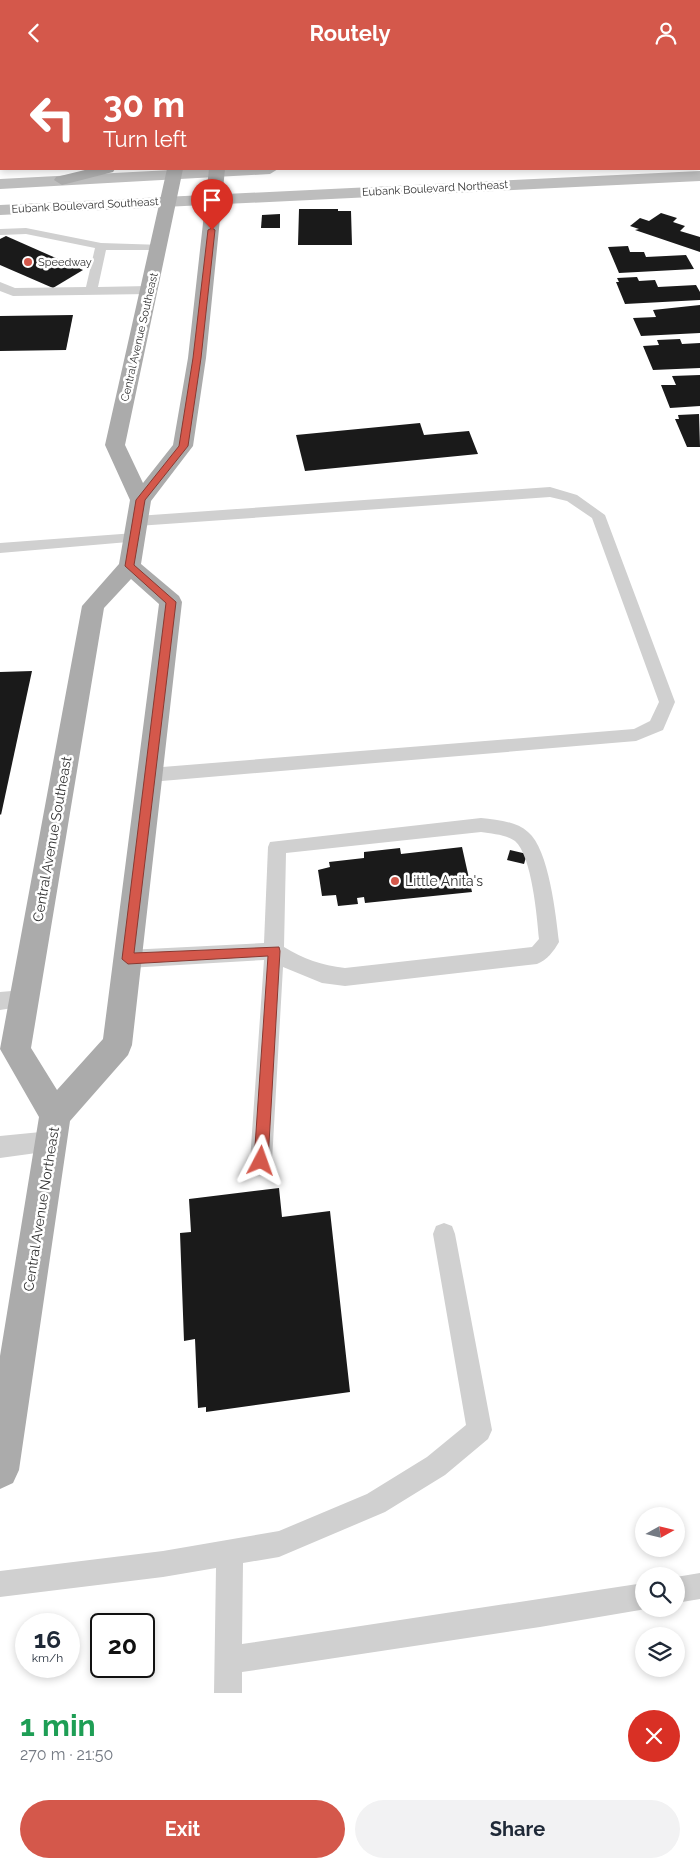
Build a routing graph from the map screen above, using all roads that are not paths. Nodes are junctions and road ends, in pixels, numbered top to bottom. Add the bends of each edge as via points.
1 (104, 170) edge
2 (217, 170) edge
3 (175, 171) edge
4 (700, 176) edge
5 (62, 180) junction
6 (0, 184) edge
7 (215, 198) junction
8 (170, 200) junction
9 (0, 210) edge
10 (0, 232) edge
11 (101, 246) junction
12 (160, 247) junction
13 (0, 286) edge
14 (150, 290) junction
15 (91, 291) junction
16 (138, 520) junction
17 (0, 548) edge
18 (130, 566) junction
19 (150, 775) junction
20 (274, 951) junction
21 (128, 959) junction
22 (12, 1000) edge
23 (53, 1128) junction
24 (0, 1147) edge
25 (261, 1161) dead end
26 (444, 1234) dead end
27 (0, 1470) edge
28 (230, 1553) junction
29 (0, 1584) edge
30 (700, 1586) edge
31 (685, 1588) edge
32 (635, 1598) edge
33 (228, 1660) junction
34 (228, 1693) edge

1 - 5 main road
2 - 3 main road
2 - 7 main road
3 - 5 main road, Eubank Boulevard Southeast
3 - 8 main road, Central Avenue Southeast
4 - 7 main road, Eubank Boulevard Northeast
5 - 6 main road, Eubank Boulevard Southeast
7 - 8 main road, Eubank Boulevard Northeast
7 - 16 main road via 184,446
8 - 9 main road, Eubank Boulevard Southeast
8 - 12 main road, Central Avenue Southeast
10 - 11 lane via 26,231
11 - 12 lane
11 - 15 lane
12 - 14 main road, Central Avenue Southeast
13 - 15 lane via 13,292
14 - 15 lane
14 - 16 main road, Central Avenue Southeast via 114,445
16 - 17 lane
16 - 18 main road
16 - 19 lane via 550,492 572,498 598,515 667,702 657,725 636,735
18 - 19 main road, Central Avenue Northeast via 171,602
18 - 22 main road, Central Avenue Southeast via 93,605
19 - 21 main road, Central Avenue Northeast
20 - 20 lane via 297,965 322,974 345,977 536,955 549,942 536,868 524,840 508,829 482,825 277,847
20 - 21 lane
20 - 25 lane
21 - 23 main road, Central Avenue Northeast via 117,1045
22 - 23 main road, Central Avenue Southeast via 15,1050
23 - 24 lane
23 - 27 main road, Central Avenue Northeast
26 - 28 lane via 479,1430 436,1465 376,1503 278,1544
28 - 29 lane
28 - 33 lane
30 - 31 lane
32 - 33 lane via 545,1614
33 - 34 lane

